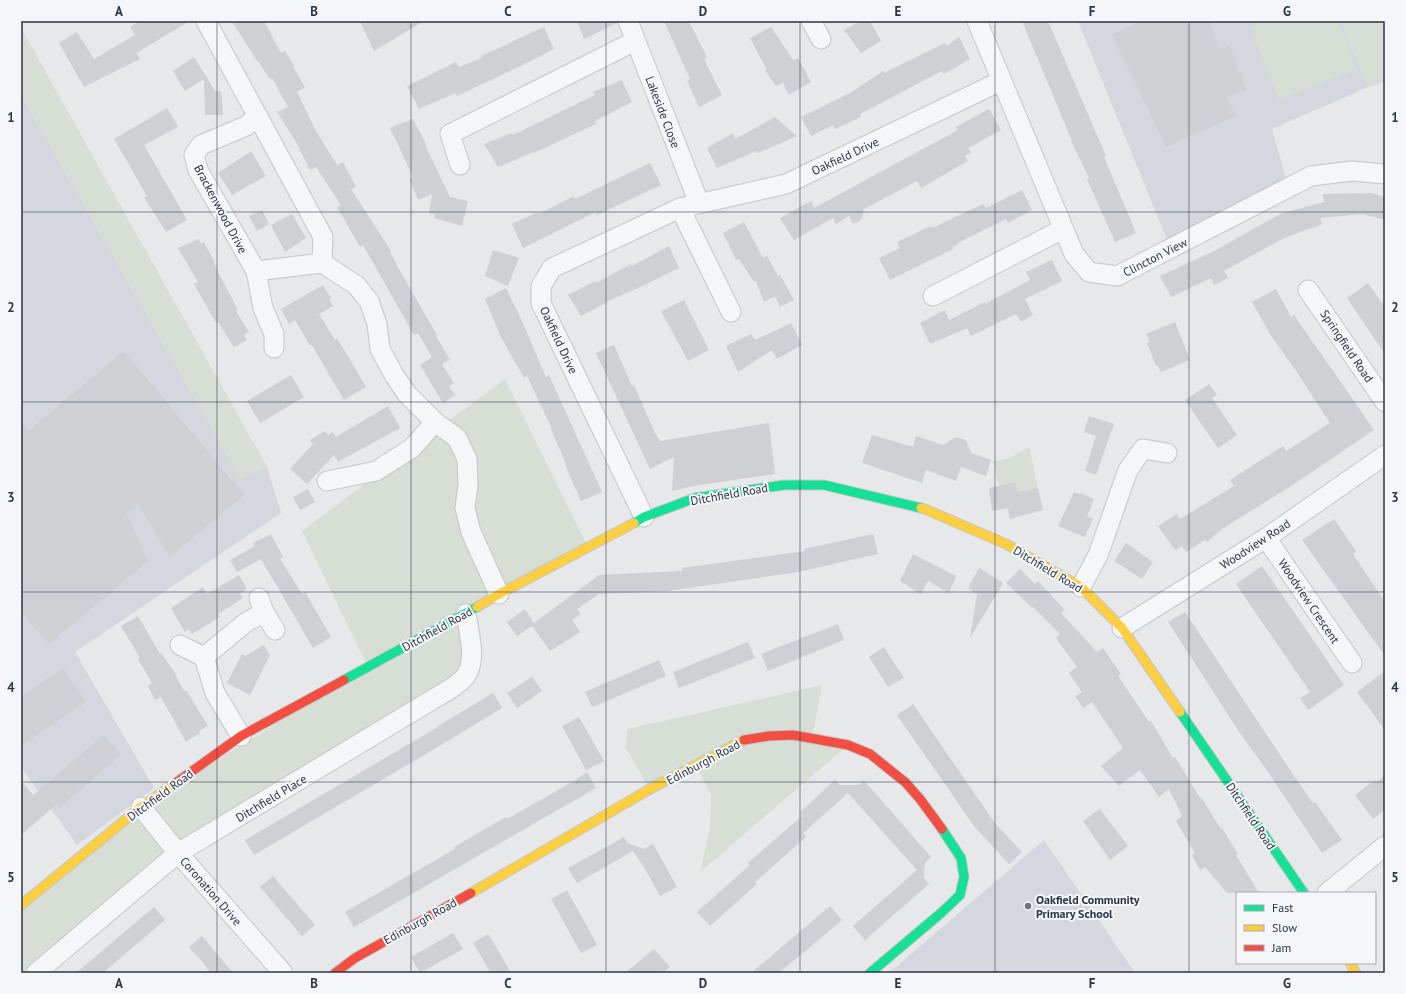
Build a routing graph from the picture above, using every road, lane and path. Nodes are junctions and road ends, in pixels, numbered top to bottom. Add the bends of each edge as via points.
1 (206, 21) edge
2 (628, 21) edge
3 (811, 21) edge
4 (977, 21) edge
5 (821, 40) dead end
6 (635, 41) junction
7 (1001, 81) junction
8 (258, 116) junction
9 (460, 165) dead end
10 (1385, 174) edge
11 (698, 203) junction
12 (680, 208) junction
13 (1063, 229) junction
14 (322, 263) junction
15 (256, 271) junction
16 (1308, 290) dead end
17 (934, 296) dead end
18 (731, 312) dead end
19 (274, 348) dead end
20 (1385, 402) edge
21 (435, 422) junction
22 (1167, 453) dead end
23 (1385, 455) edge
24 (327, 481) dead end
25 (644, 517) junction
26 (1266, 538) junction
27 (1081, 587) junction
28 (499, 594) junction
29 (466, 614) junction
30 (1122, 628) junction
31 (275, 630) dead end
32 (180, 645) dead end
33 (204, 657) junction
34 (1352, 663) dead end
35 (241, 736) junction
36 (141, 808) junction
37 (1385, 846) edge
38 (178, 853) junction
39 (1303, 892) edge
40 (1328, 892) edge
41 (21, 905) edge
42 (1351, 964) edge
43 (36, 973) edge
44 (283, 973) edge
45 (335, 973) edge
46 (870, 973) edge
47 (1356, 973) edge

1 - 8 street
2 - 6 street, Lakeside Close
3 - 5 street
4 - 7 street, Clincton View
6 - 9 street via 450,134
6 - 11 street, Lakeside Close
7 - 11 street, Oakfield Drive via 786,184
7 - 13 street, Clincton View
8 - 14 street via 323,237
8 - 15 street, Brackenwood Drive via 246,126 201,145 194,155 198,170
10 - 13 street, Clincton View via 1352,171 1311,176 1117,276 1089,272 1074,254
11 - 12 street, Oakfield Drive
12 - 18 street
12 - 25 street, Oakfield Drive via 552,268 541,286 541,303
13 - 17 street
14 - 15 street
14 - 21 street via 356,285 369,301 377,324 380,348 394,375 407,394
15 - 19 street, Brackenwood Drive via 263,308 274,334
16 - 20 street, Springfield Road
21 - 24 street via 412,448 376,472
21 - 28 street via 457,438 467,459 468,485 465,508 471,532
22 - 27 street via 1143,449 1128,470 1098,555
23 - 26 street, Woodview Road
25 - 27 street, Ditchfield Road via 695,498 784,485 824,485 927,510 1006,544
25 - 28 street, Ditchfield Road
26 - 30 street, Woodview Road
26 - 34 street, Woodview Crescent
27 - 30 street, Ditchfield Road
28 - 29 street, Ditchfield Road
29 - 35 street, Ditchfield Road
29 - 38 street, Ditchfield Place via 471,646 470,667 462,680
30 - 39 street, Ditchfield Road
31 - 33 street via 262,605 245,623
32 - 33 street
33 - 35 street via 215,693
35 - 36 street, Ditchfield Road
36 - 38 street, Coronation Drive
36 - 41 street, Ditchfield Road
37 - 40 street
38 - 43 street, Ditchfield Place
38 - 44 street, Coronation Drive
42 - 47 street
45 - 46 street, Edinburgh Road via 376,946 650,790 744,740 793,735 848,746 870,754 905,782 920,799 961,858 964,877 960,894

